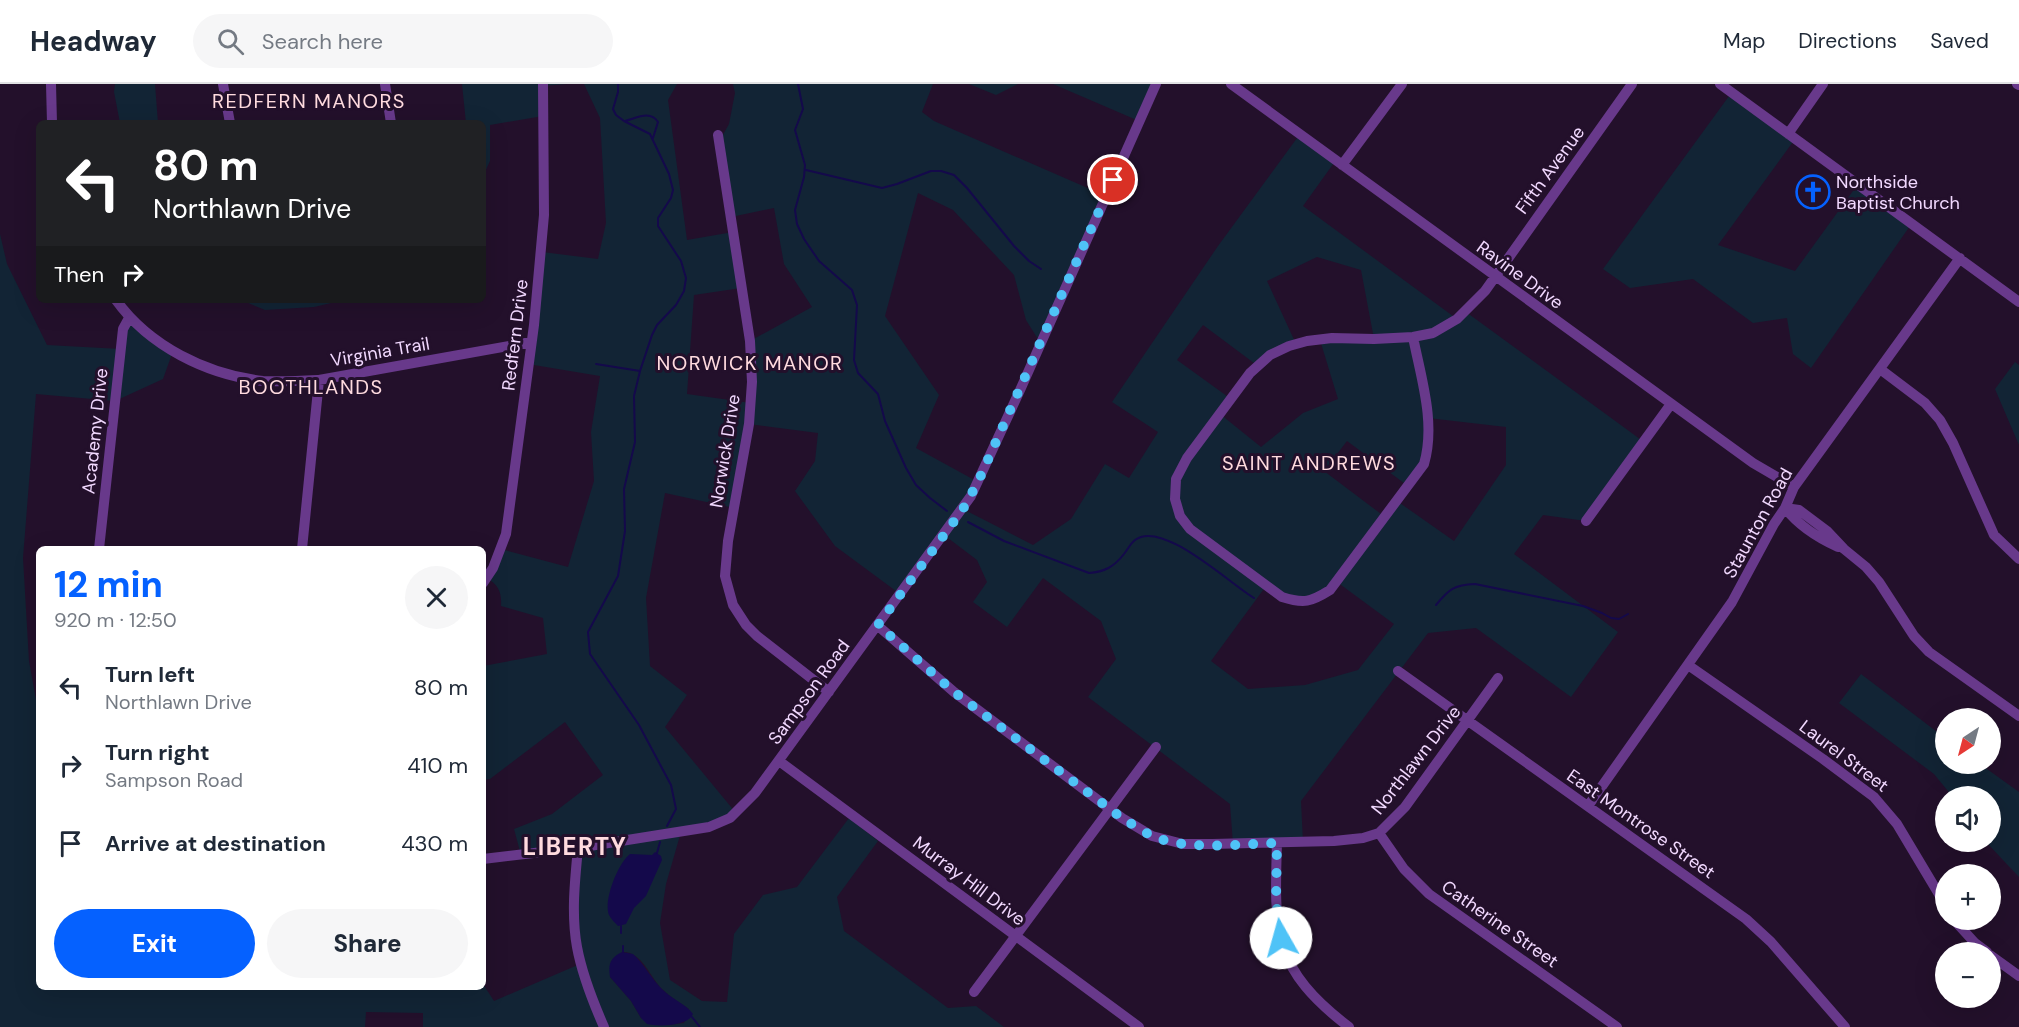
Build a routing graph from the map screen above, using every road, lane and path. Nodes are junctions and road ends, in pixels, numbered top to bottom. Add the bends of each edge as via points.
1 (51, 84) edge
2 (224, 84) edge
3 (385, 84) edge
4 (543, 84) edge
5 (1156, 84) edge
6 (1231, 84) edge
7 (1402, 84) edge
8 (1632, 84) edge
9 (1720, 84) edge
10 (1823, 84) edge
11 (52, 120) edge
12 (230, 120) edge
13 (391, 120) edge
14 (1788, 134) junction
15 (718, 135) dead end
16 (1342, 165) junction
17 (1960, 258) junction
18 (1495, 276) junction
19 (2019, 302) edge
20 (118, 303) edge
21 (129, 318) junction
22 (1413, 337) junction
23 (531, 342) junction
24 (1880, 369) junction
25 (319, 380) junction
26 (1671, 404) junction
27 (1794, 487) junction
28 (1785, 508) junction
29 (1586, 521) dead end
30 (99, 546) edge
31 (302, 546) edge
32 (2019, 559) edge
33 (486, 578) edge
34 (878, 625) junction
35 (1688, 665) junction
36 (1398, 671) dead end
37 (1498, 678) dead end
38 (829, 692) junction
39 (2019, 716) edge
40 (1467, 721) junction
41 (1156, 747) dead end
42 (779, 761) junction
43 (1588, 806) junction
44 (1110, 809) junction
45 (1379, 833) junction
46 (1277, 843) junction
47 (578, 848) junction
48 (486, 859) edge
49 (1935, 888) edge
50 (1963, 930) edge
51 (1016, 936) junction
52 (1974, 942) edge
53 (2001, 963) edge
54 (2019, 976) edge
55 (974, 992) dead end
56 (604, 1027) edge
57 (1139, 1027) edge
58 (1349, 1027) edge
59 (1617, 1027) edge
60 (1845, 1027) edge

1 - 11 street
2 - 12 street
3 - 13 street
4 - 23 street, Redfern Drive via 544,214
5 - 34 street, Sampson Road via 978,482 963,509
6 - 16 street, Ravine Drive
7 - 16 street
8 - 18 street, Fifth Avenue
9 - 14 street
10 - 14 street
14 - 17 street
15 - 38 street, Norwick Drive via 750,341 752,382 749,423 725,562 727,587 746,625
16 - 18 street, Ravine Drive
17 - 19 street
17 - 24 street, Staunton Road
18 - 22 street, Fifth Avenue via 1457,319 1433,333
18 - 26 street, Ravine Drive
20 - 21 street, Virginia Trail
21 - 25 street, Virginia Trail via 173,351 211,369 261,380
21 - 30 street, Academy Drive via 123,329
22 - 22 street, Fifth Avenue via 1307,341 1270,355 1250,373 1176,479 1175,499 1190,530 1282,597 1300,603 1330,590 1425,462 1429,426
23 - 25 street, Virginia Trail
23 - 33 street, Redfern Drive via 506,534
24 - 27 street, Staunton Road
24 - 32 street via 1925,403 1940,420 1994,535
25 - 31 street
26 - 27 street, Ravine Drive via 1753,463
26 - 29 street
27 - 28 street, Staunton Road
28 - 35 street, Staunton Road via 1732,602
28 - 39 street via 1794,519 1866,567 1929,652
34 - 38 street, Sampson Road
34 - 44 street, Northlawn Drive via 954,692
35 - 43 street, Staunton Road
35 - 49 street, Laurel Street via 1874,797 1897,824
36 - 40 street, East Montrose Street
37 - 40 street, Northlawn Drive
38 - 42 street, Sampson Road
40 - 43 street, East Montrose Street
40 - 45 street, Northlawn Drive via 1405,807
41 - 44 street
42 - 47 street, Sampson Road via 745,805 720,823
42 - 51 street, Murray Hill Drive
43 - 60 street, East Montrose Street via 1746,919
44 - 46 street, Northlawn Drive via 1144,832 1172,842
44 - 51 street
45 - 46 street, Northlawn Drive via 1363,838
45 - 59 street, Catherine Street via 1404,869 1429,894
46 - 58 street via 1276,902 1285,954 1312,996
47 - 48 street
47 - 56 street via 574,885 576,945
50 - 52 street
51 - 55 street
51 - 57 street, Murray Hill Drive
53 - 54 street

